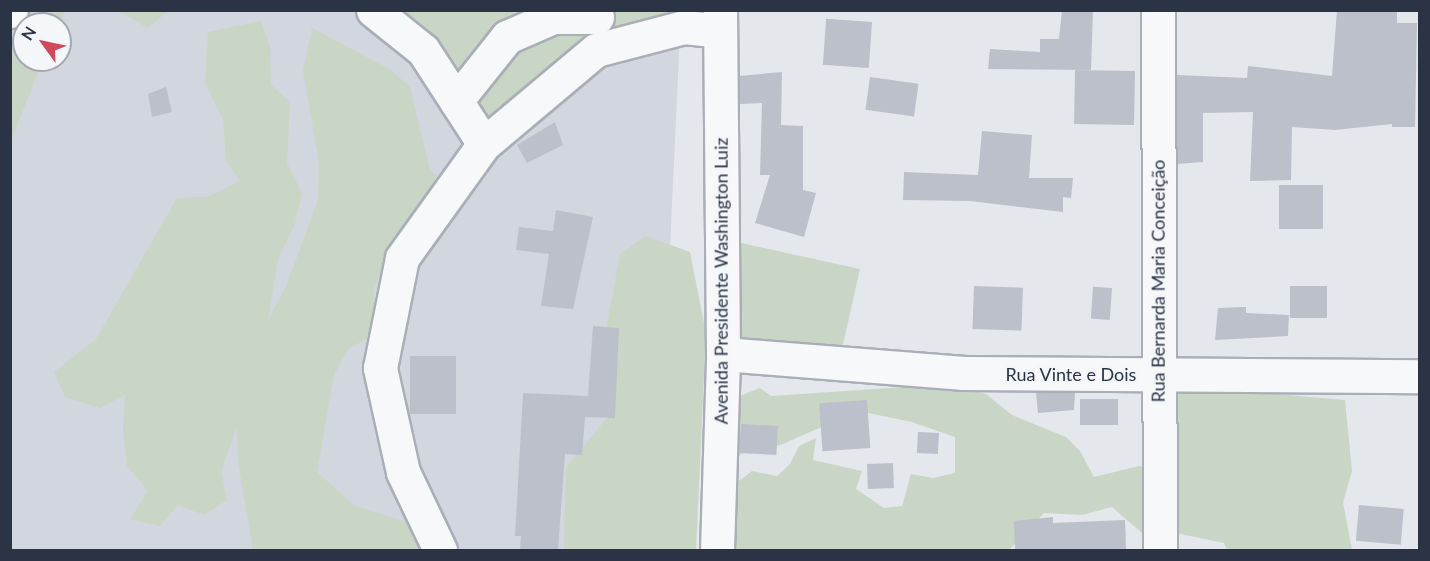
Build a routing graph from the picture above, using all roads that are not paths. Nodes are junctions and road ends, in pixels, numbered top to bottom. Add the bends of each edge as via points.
1 (373, 10) edge
2 (1158, 10) edge
3 (598, 14) edge
4 (720, 20) edge
5 (596, 50) junction
6 (456, 101) junction
7 (484, 144) junction
8 (723, 354) junction
9 (1158, 374) junction
10 (1419, 376) edge
11 (440, 550) edge
12 (717, 550) edge
13 (1160, 550) edge

1 - 6 street via 423,50
2 - 9 street, Rua Bernarda Maria Conceição
3 - 5 street
3 - 6 street via 553,17 507,37
4 - 5 street
4 - 8 street, Avenida Presidente Washington Luiz
5 - 7 street
6 - 7 street
7 - 11 street via 402,258 380,368 403,472
8 - 9 street, Rua Vinte e Dois via 964,373
8 - 12 street, Avenida Presidente Washington Luiz
9 - 10 street, Rua Vinte e Dois
9 - 13 street, Rua Bernarda Maria Conceição

